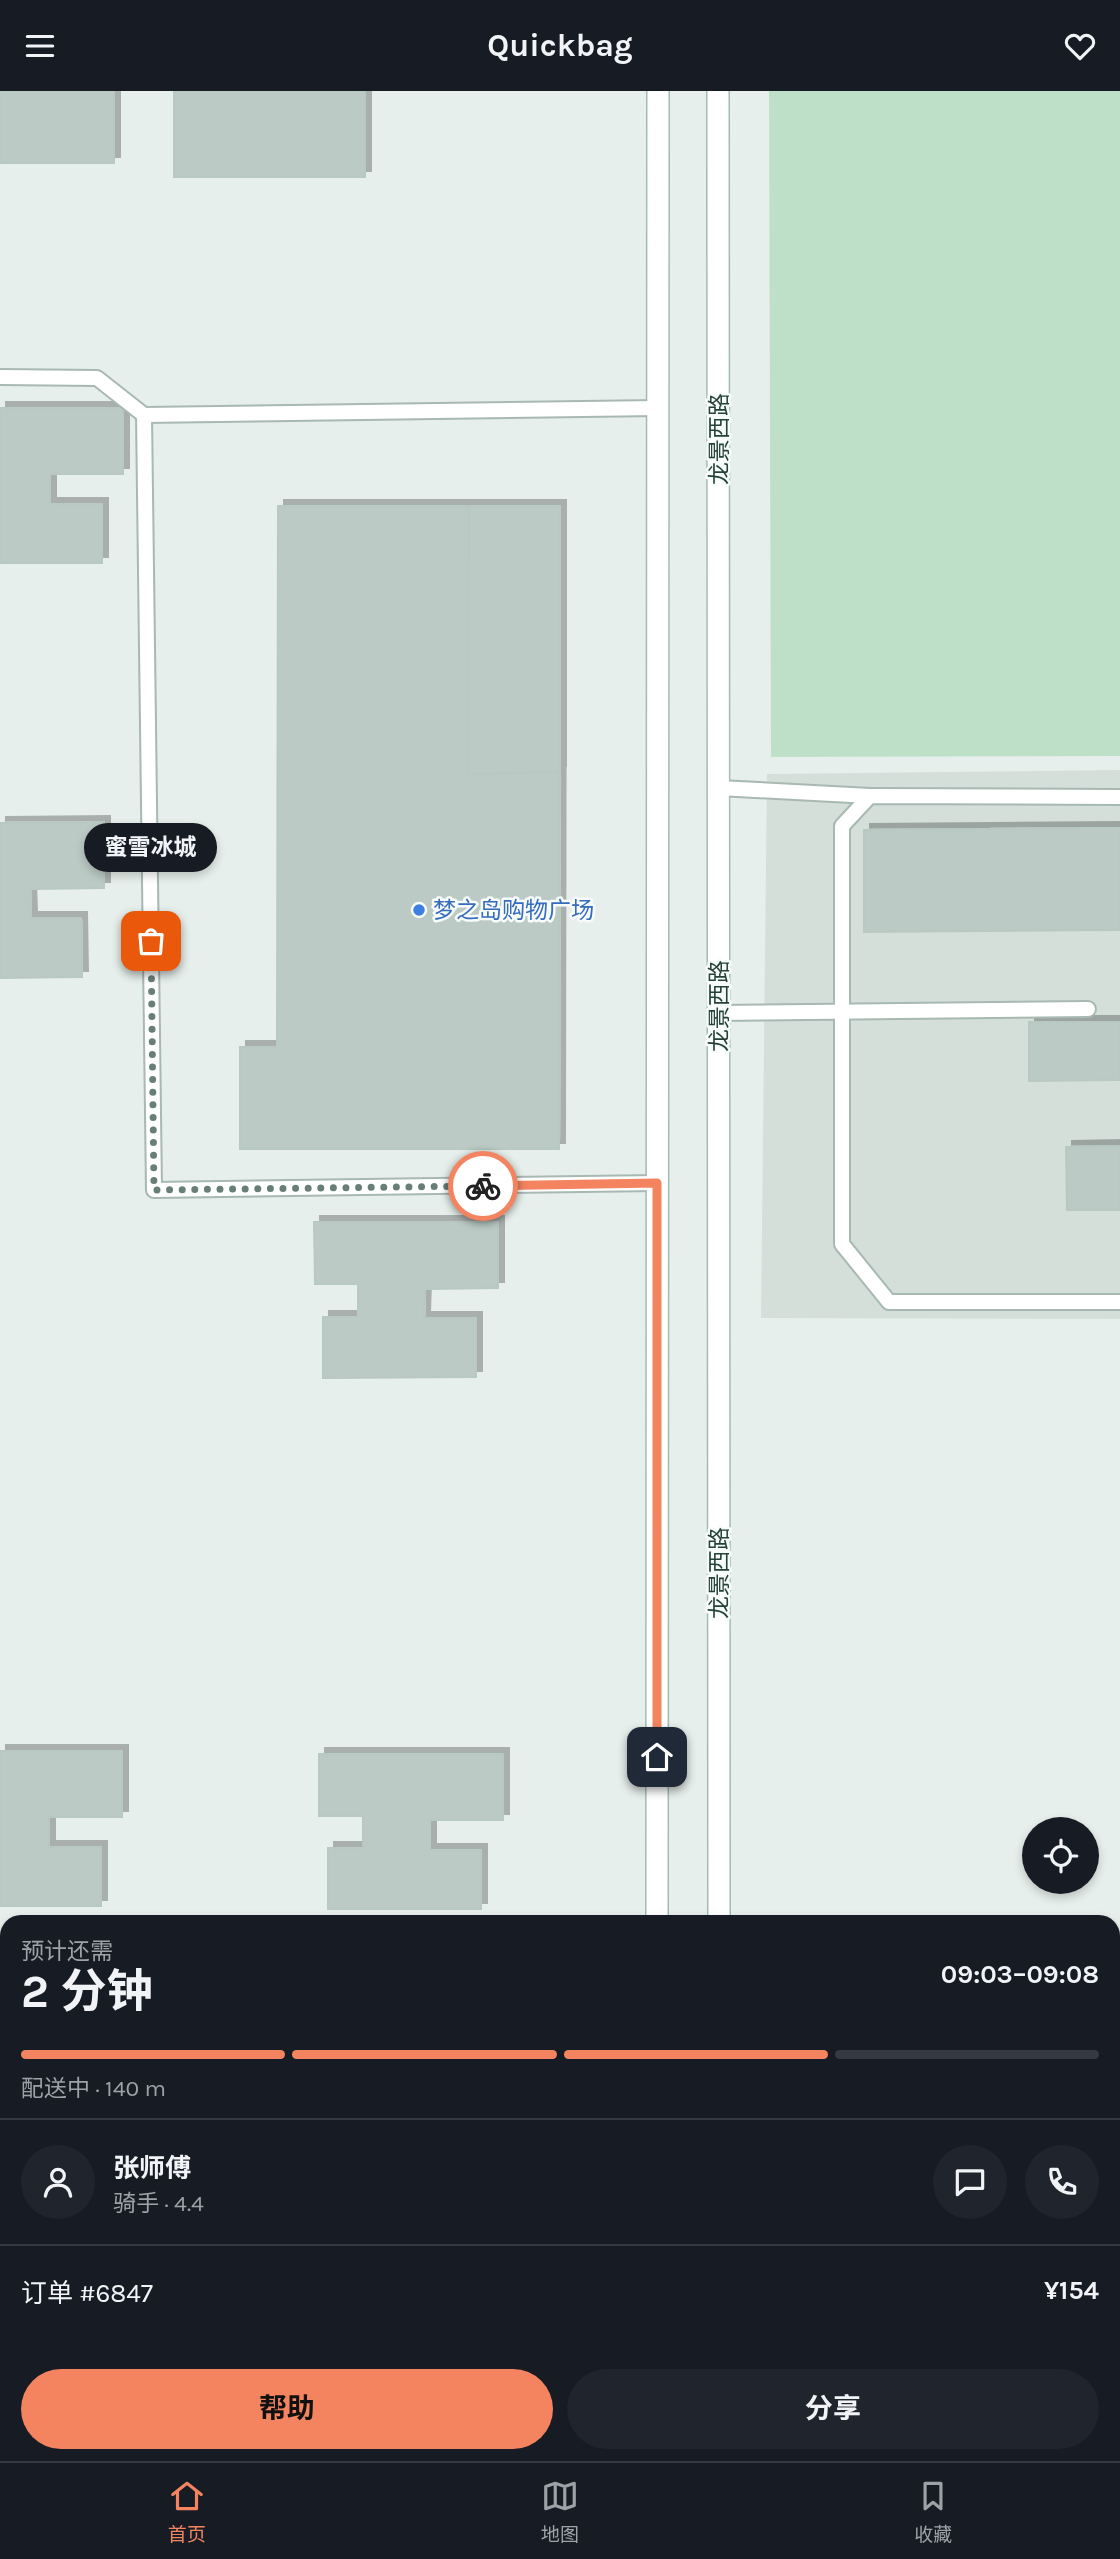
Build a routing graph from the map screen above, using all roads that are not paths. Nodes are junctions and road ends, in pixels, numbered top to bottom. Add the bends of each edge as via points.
1 (658, 91) edge
2 (718, 91) edge
3 (0, 377) edge
4 (658, 408) junction
5 (144, 415) junction
6 (719, 788) junction
7 (870, 796) junction
8 (1120, 797) edge
9 (1088, 1009) dead end
10 (841, 1012) junction
11 (719, 1013) junction
12 (657, 1183) junction
13 (1120, 1302) edge
14 (657, 1915) edge
15 (719, 1915) edge

1 - 4 main road
2 - 6 main road, 龙景西路
3 - 5 lane via 97,378
4 - 5 lane
4 - 12 main road
5 - 12 lane via 154,1190
6 - 7 lane
6 - 11 main road, 龙景西路
7 - 8 lane
7 - 10 lane via 842,826
9 - 10 lane
10 - 11 lane
10 - 13 lane via 842,1244 889,1301
11 - 15 main road, 龙景西路
12 - 14 main road

